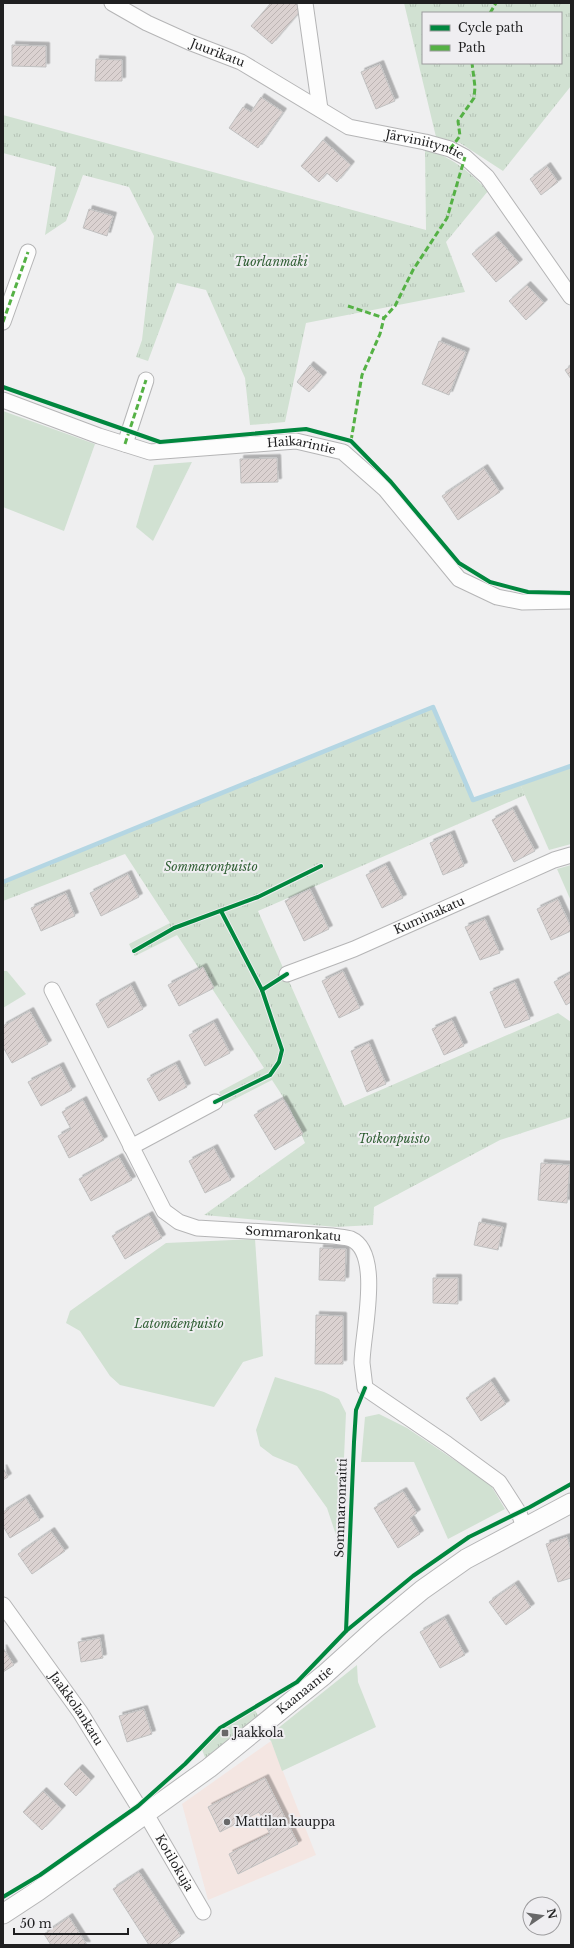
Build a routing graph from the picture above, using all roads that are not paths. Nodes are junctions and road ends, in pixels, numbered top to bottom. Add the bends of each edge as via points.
1 (112, 3) edge
2 (305, 3) edge
3 (320, 109) junction
4 (28, 252) dead end
5 (571, 297) edge
6 (3, 322) edge
7 (146, 380) dead end
8 (3, 400) edge
9 (125, 444) junction
10 (571, 601) edge
11 (571, 855) edge
12 (287, 974) dead end
13 (52, 990) dead end
14 (215, 1102) dead end
15 (131, 1147) junction
16 (571, 1503) edge
17 (524, 1527) junction
18 (3, 1605) edge
19 (146, 1814) junction
20 (203, 1912) dead end
21 (3, 1914) edge

1 - 3 street, Juurikatu via 154,27 241,62
2 - 3 street
3 - 5 street, Järviniityntie via 349,127 425,142 450,149 465,157 487,177
4 - 6 street
7 - 9 street
8 - 9 street, Haikarintie
9 - 10 street, Haikarintie via 150,452 296,441 343,452 385,488 459,579 497,597 522,602
11 - 12 street, Kuminakatu via 554,860 354,949
13 - 15 street, Sommaronkatu
14 - 15 street
15 - 17 street, Sommaronkatu via 164,1211 179,1222 198,1228 352,1239 361,1248 368,1263 370,1282 362,1362 365,1388 499,1482 519,1513
16 - 17 street, Kaanaantie
17 - 19 street, Kaanaantie via 466,1559 422,1590 257,1730
18 - 19 street, Jaakkolankatu via 80,1712 138,1806
19 - 20 street, Kotilokuja
19 - 21 street, Kaanaantie

